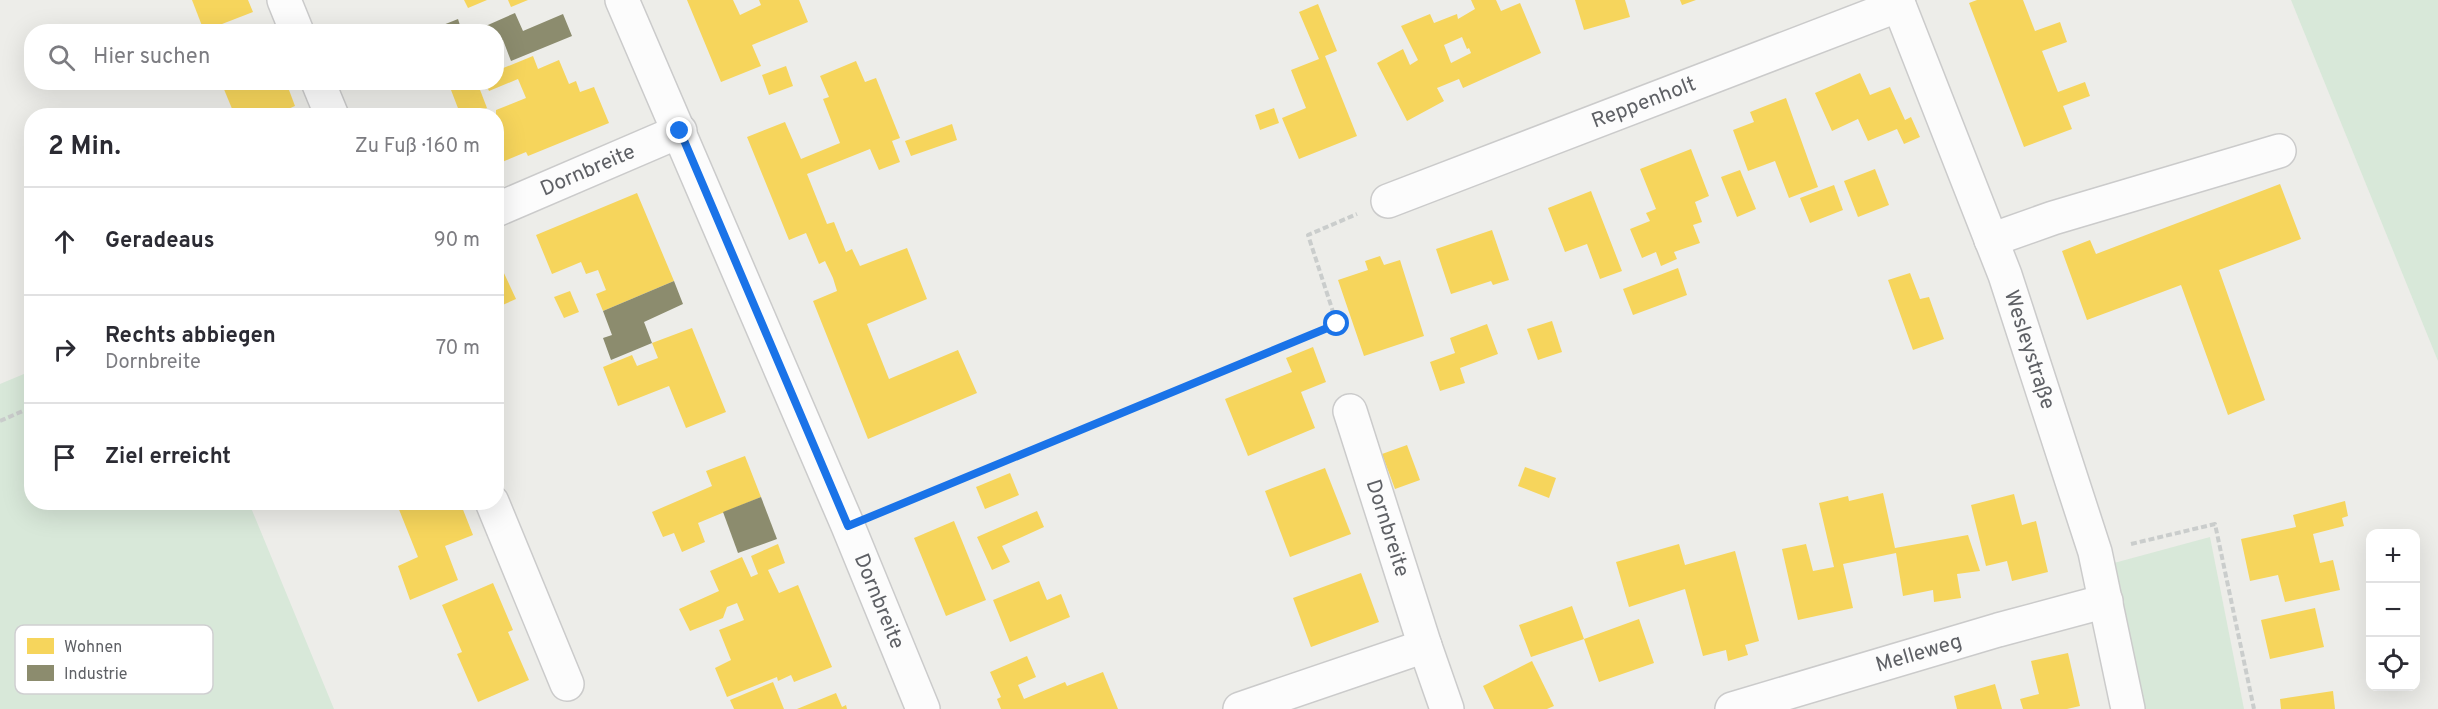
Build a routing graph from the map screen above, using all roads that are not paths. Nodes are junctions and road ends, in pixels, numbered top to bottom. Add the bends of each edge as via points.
1 (284, 0) edge
2 (622, 0) edge
3 (1898, 3) edge
4 (294, 24) edge
5 (321, 90) edge
6 (329, 108) edge
7 (680, 131) junction
8 (2279, 151) dead end
9 (1388, 201) road end
10 (504, 207) edge
11 (1992, 240) junction
12 (1350, 411) dead end
13 (495, 510) edge
14 (2106, 601) junction
15 (1425, 646) junction
16 (567, 684) dead end
17 (922, 709) edge
18 (1240, 709) edge
19 (1447, 709) edge
20 (1732, 709) edge
21 (2128, 709) edge

1 - 4 street
2 - 7 street, Dornbreite
3 - 9 street, Reppenholt
3 - 11 street, Wesleystraße
5 - 6 street
7 - 10 street, Dornbreite
7 - 17 street, Dornbreite
8 - 11 street
11 - 14 street, Wesleystraße via 2095,552
12 - 15 street, Dornbreite
13 - 16 street
14 - 20 street, Melleweg
14 - 21 street, Wesleystraße
15 - 18 street
15 - 19 street, Dornbreite

